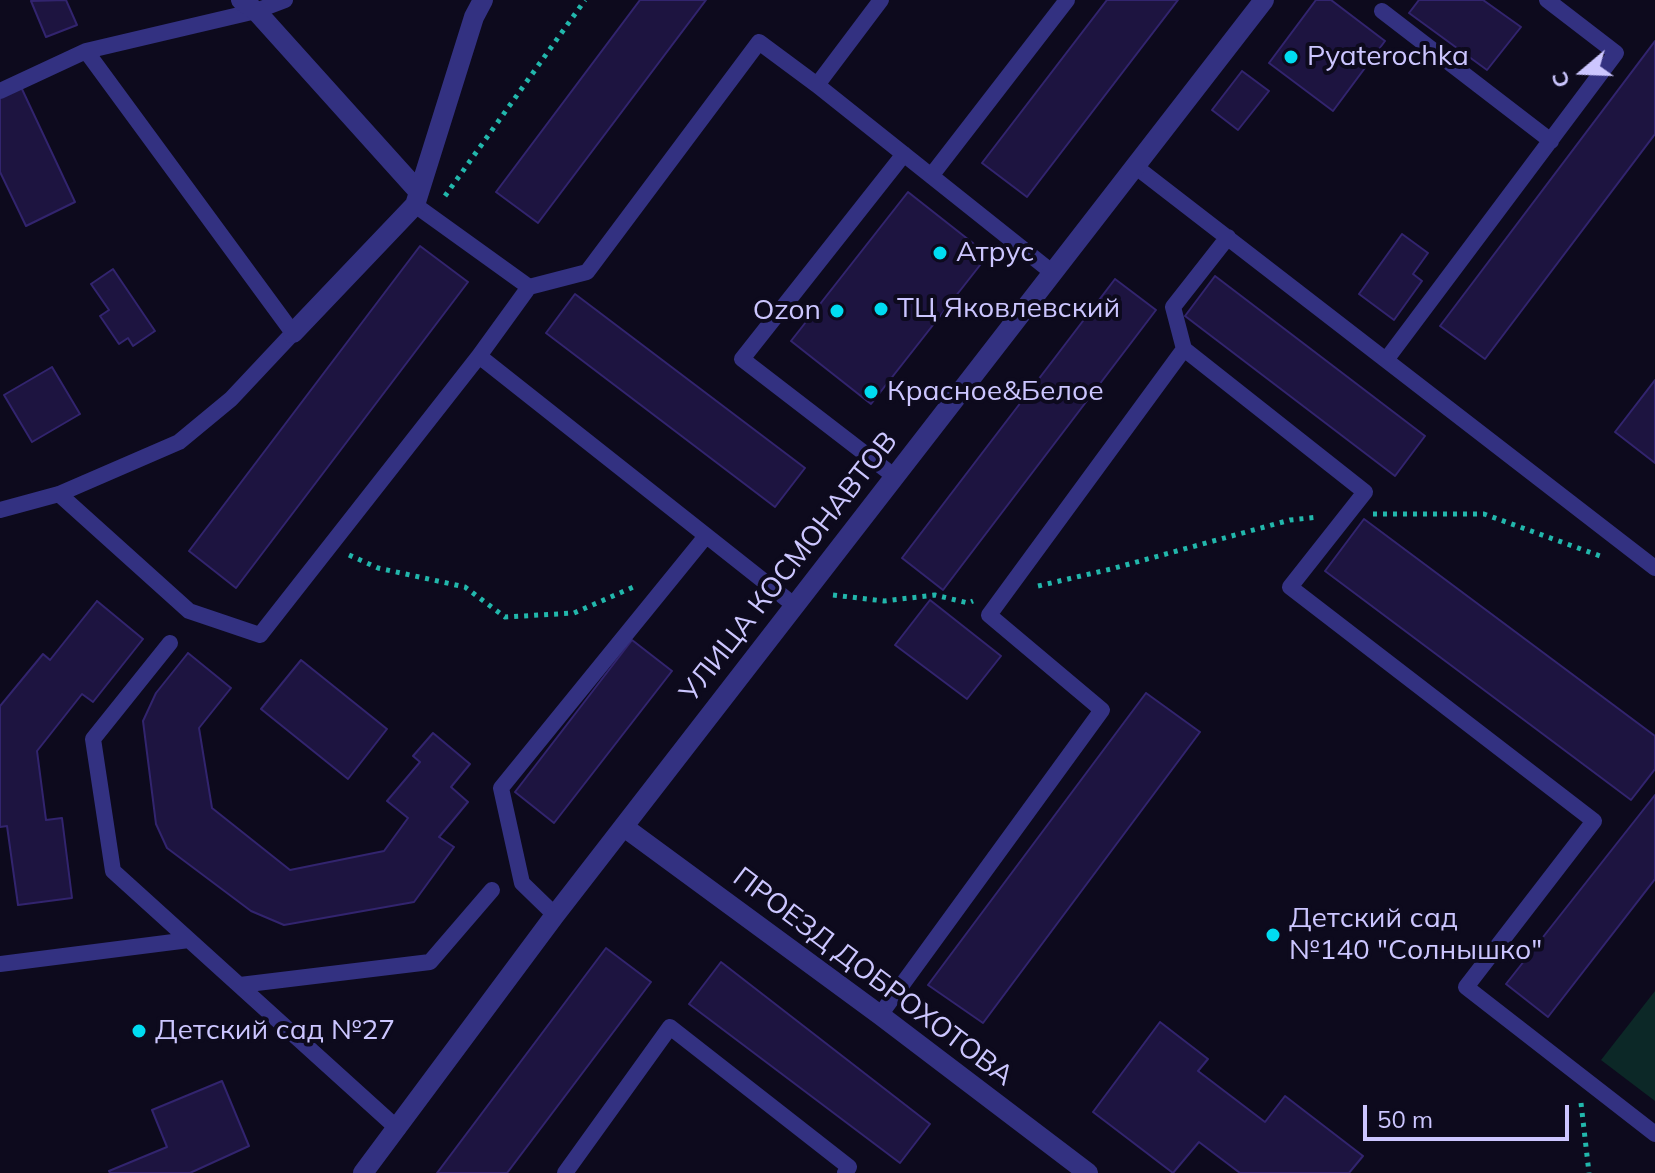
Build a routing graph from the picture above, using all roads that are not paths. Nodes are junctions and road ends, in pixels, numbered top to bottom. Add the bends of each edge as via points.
1 (285, 0) edge
2 (483, 0) edge
3 (881, 0) edge
4 (1067, 0) edge
5 (1264, 0) edge
6 (1547, 0) edge
7 (249, 5) edge
8 (1382, 11) dead end
9 (86, 51) junction
10 (817, 85) junction
11 (0, 91) edge
12 (1551, 141) junction
13 (904, 154) junction
14 (1136, 167) junction
15 (931, 176) junction
16 (421, 204) junction
17 (1228, 237) junction
18 (1053, 273) junction
19 (529, 287) junction
20 (293, 333) junction
21 (1184, 349) junction
22 (479, 356) junction
23 (1386, 360) junction
24 (894, 476) junction
25 (59, 494) junction
26 (0, 510) edge
27 (706, 536) junction
28 (1655, 568) edge
29 (799, 598) junction
30 (170, 643) dead end
31 (624, 827) junction
32 (492, 890) dead end
33 (555, 915) junction
34 (189, 940) junction
35 (0, 964) edge
36 (240, 985) junction
37 (880, 1015) junction
38 (398, 1129) junction
39 (1655, 1134) edge
40 (363, 1173) edge
41 (565, 1173) edge
42 (845, 1173) edge
43 (1088, 1173) edge

1 - 7 lane
2 - 16 street
3 - 10 lane
4 - 15 lane
5 - 14 street, УЛИЦА КОСМОНАВТОВ
6 - 12 lane via 1616,53
7 - 9 lane
7 - 16 street
8 - 12 lane
9 - 11 lane
9 - 20 lane
10 - 13 lane
10 - 19 lane via 759,42 587,272
12 - 23 lane
13 - 15 lane
13 - 24 lane via 742,359
14 - 17 lane
14 - 18 street, УЛИЦА КОСМОНАВТОВ
15 - 18 lane
16 - 19 lane
16 - 20 street
17 - 21 lane via 1173,307
17 - 23 lane
18 - 24 street, УЛИЦА КОСМОНАВТОВ
19 - 22 lane
20 - 25 lane via 231,399 179,442
21 - 37 lane via 989,615 1102,710
21 - 39 lane via 1365,492 1290,587 1594,821 1466,987
22 - 25 lane via 260,635 189,611
22 - 27 lane
23 - 28 lane
24 - 29 street, УЛИЦА КОСМОНАВТОВ
25 - 26 lane
27 - 29 lane
27 - 33 lane via 501,788 522,883
29 - 31 street, УЛИЦА КОСМОНАВТОВ
30 - 34 lane via 93,739 113,871
31 - 33 street, УЛИЦА КОСМОНАВТОВ
31 - 37 street, ПРОЕЗД ДОБРОХОТОВА
32 - 36 lane via 430,962
33 - 38 street, УЛИЦА КОСМОНАВТОВ
34 - 35 lane
34 - 36 lane
36 - 38 lane
37 - 43 street, ПРОЕЗД ДОБРОХОТОВА
38 - 40 street, УЛИЦА КОСМОНАВТОВ
41 - 42 lane via 670,1027 849,1167

